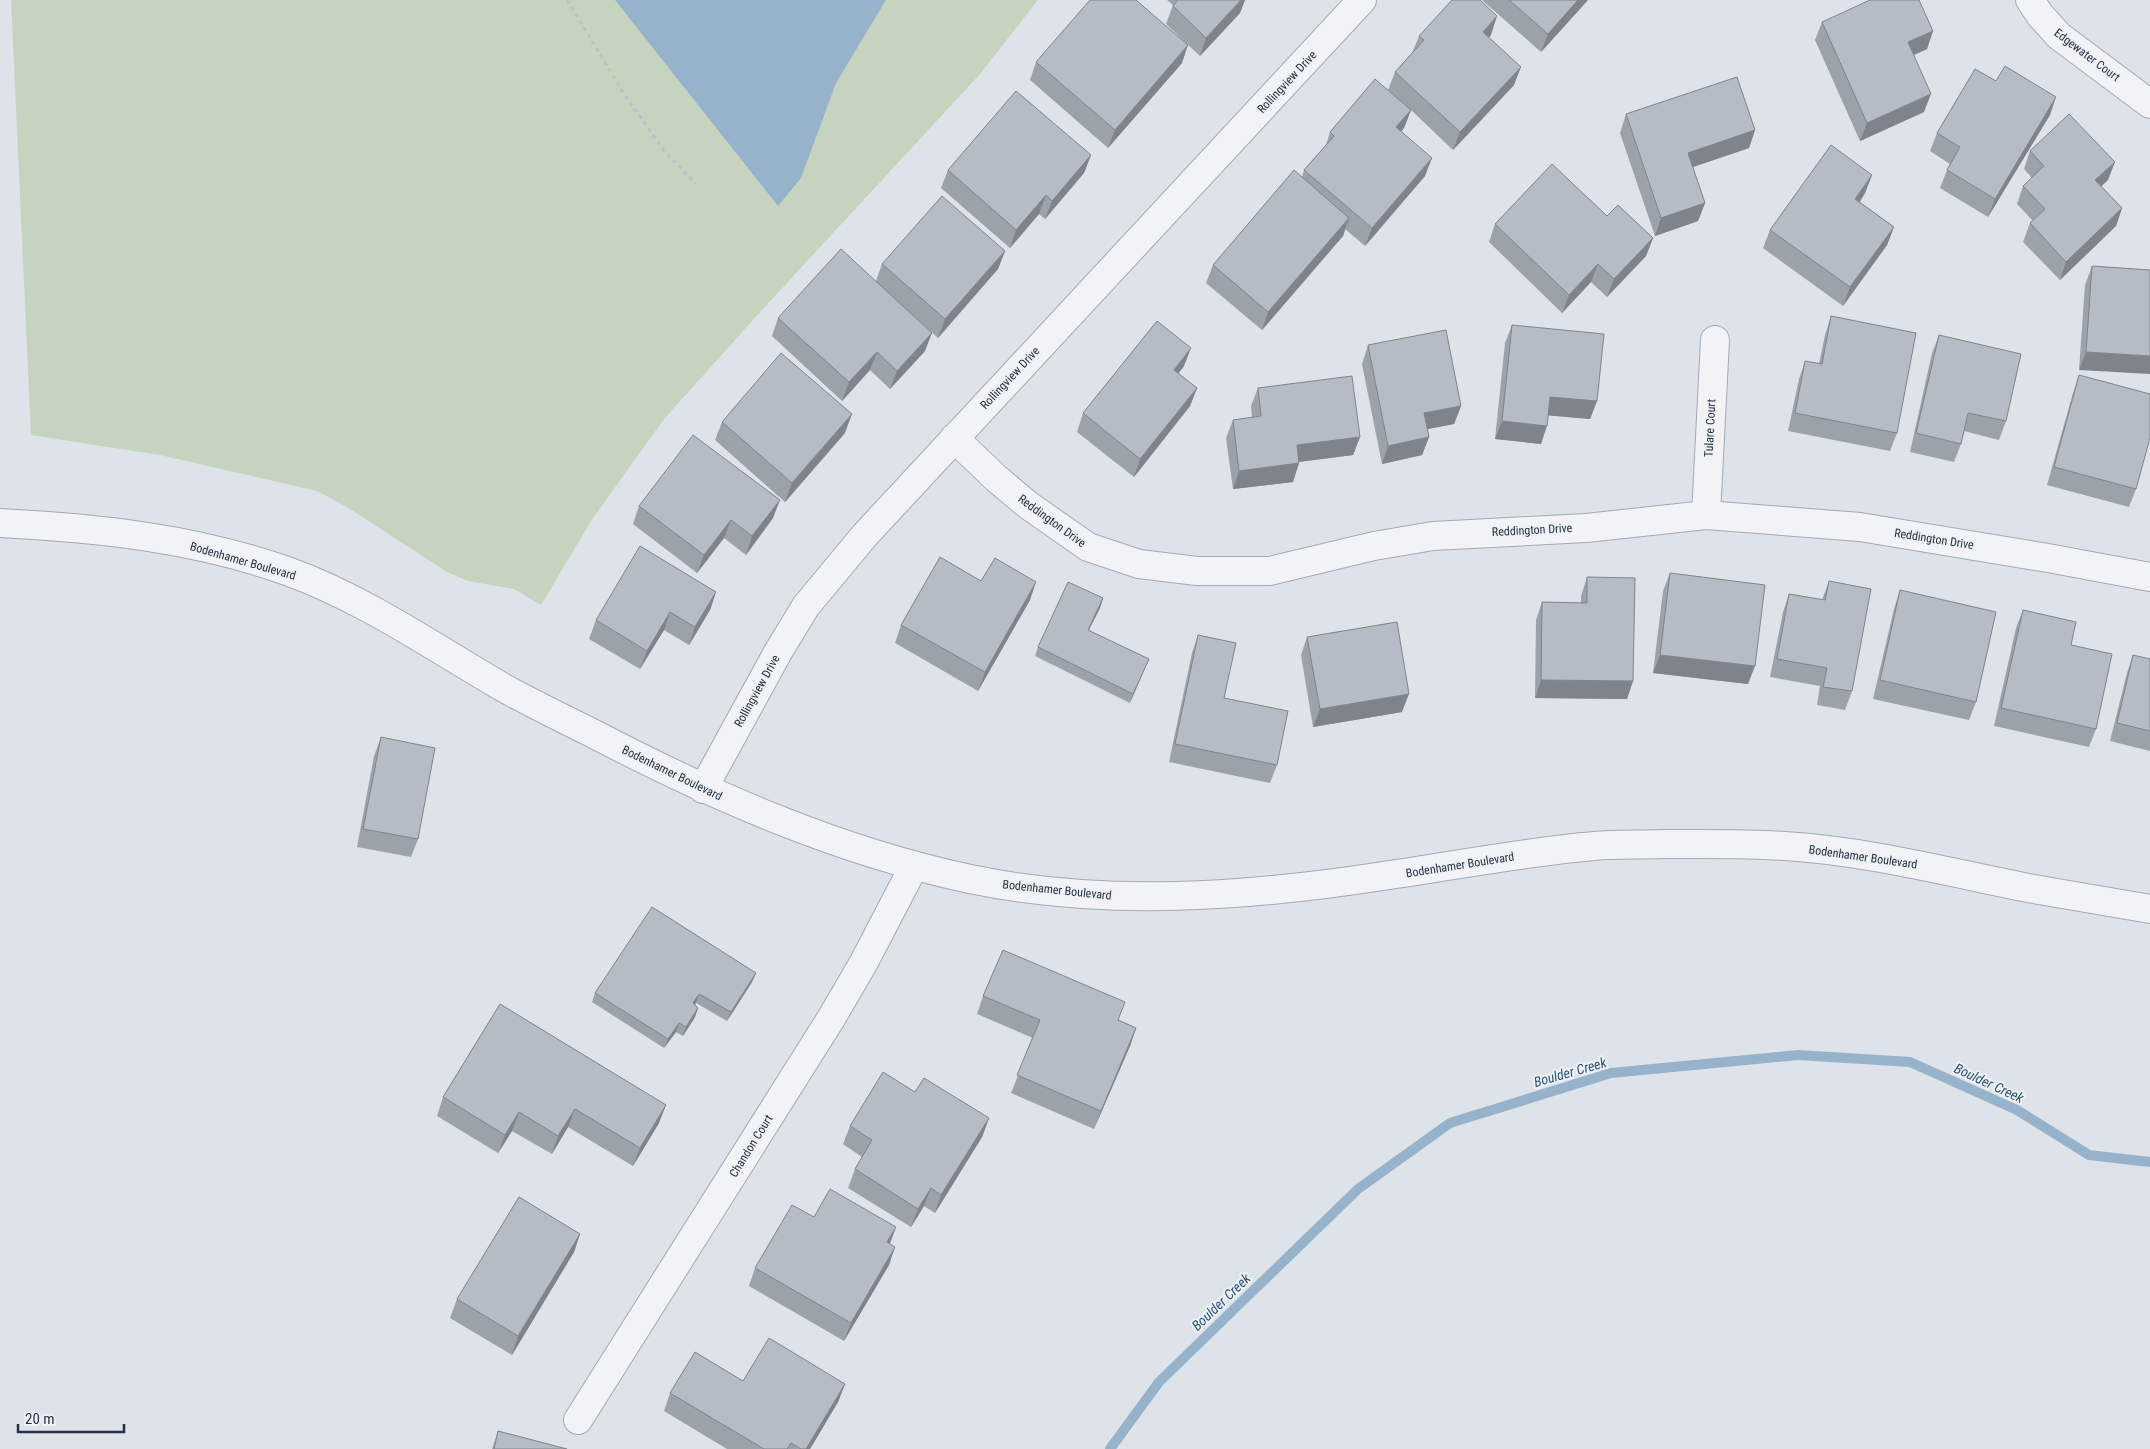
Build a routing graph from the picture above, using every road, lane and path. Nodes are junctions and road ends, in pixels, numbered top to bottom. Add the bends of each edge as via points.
1 (567, 0) edge
2 (1362, 0) edge
3 (2030, 0) edge
4 (2150, 104) edge
5 (696, 184) dead end
6 (1715, 340) dead end
7 (954, 438) junction
8 (1706, 515) junction
9 (0, 523) edge
10 (2150, 577) edge
11 (703, 789) junction
12 (914, 866) junction
13 (2150, 909) edge
14 (578, 1420) dead end

1 - 5 path via 623,92 664,151
2 - 7 street, Rollingview Drive
3 - 4 street, Edgewater Court via 2059,36
6 - 8 street, Tulare Court
7 - 8 street, Reddington Drive via 1028,505 1088,547 1139,564 1197,571 1270,571 1374,546 1433,536 1586,528
7 - 11 street, Rollingview Drive via 865,535 806,606
8 - 10 street, Reddington Drive via 1860,527
9 - 11 street, Bodenhamer Boulevard via 149,536 286,571 384,616 509,690
11 - 12 street, Bodenhamer Boulevard via 803,830
12 - 13 street, Bodenhamer Boulevard via 1028,890 1109,896 1178,896 1279,890 1596,846 1786,846 1918,865
12 - 14 street, Chandon Court via 832,1017

